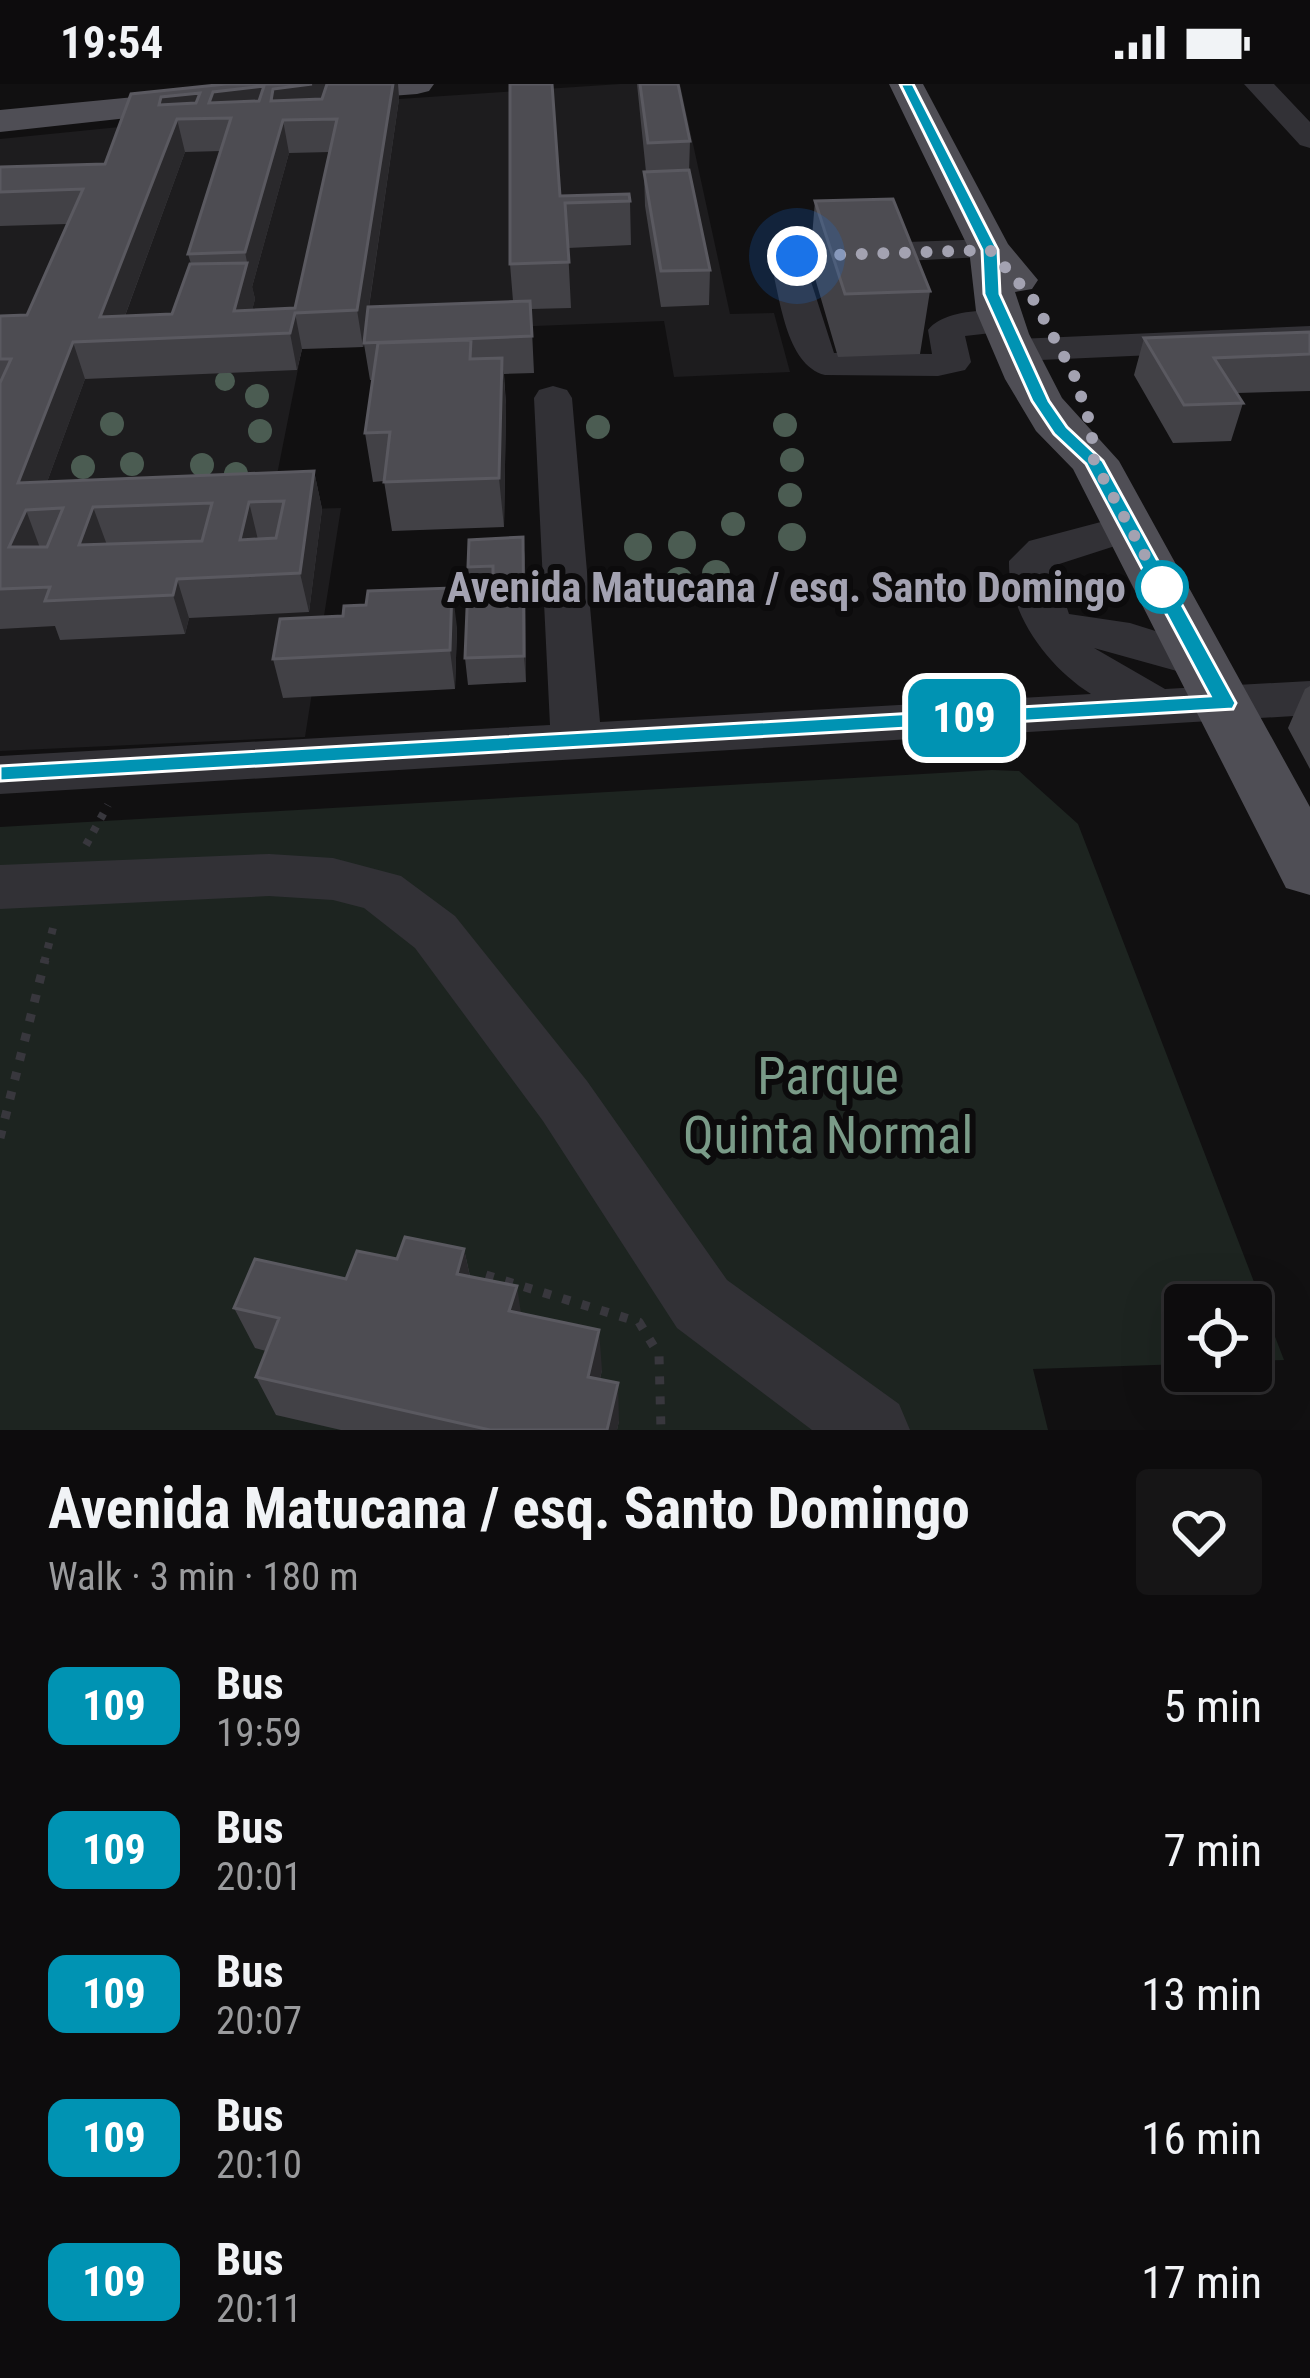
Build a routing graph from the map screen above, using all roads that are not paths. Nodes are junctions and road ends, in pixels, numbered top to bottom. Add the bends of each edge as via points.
1 (417, 84) edge
2 (906, 84) edge
3 (1258, 84) edge
4 (221, 95) edge
5 (273, 96) edge
6 (0, 121) edge
7 (1310, 140) edge
8 (990, 250) junction
9 (1310, 337) edge
10 (1028, 340) junction
11 (553, 398) dead end
12 (1132, 527) junction
13 (1056, 636) junction
14 (1213, 683) junction
15 (1310, 698) edge
16 (1161, 707) junction
17 (989, 717) junction
18 (576, 742) junction
19 (0, 775) edge
20 (1310, 869) edge
21 (0, 887) edge
22 (873, 1430) edge

1 - 5 main road
2 - 8 main road
3 - 7 street
4 - 6 main road
8 - 10 main road via 988,281
8 - 10 main road via 1033,299
8 - 10 street via 787,260 825,364 952,362 951,326
9 - 10 street
10 - 12 main road via 1049,416 1094,461
11 - 18 street
12 - 13 street via 1031,561
12 - 14 main road
13 - 14 street via 1130,639
13 - 16 street via 1088,669
13 - 17 street via 1017,694
14 - 15 street
14 - 16 street
14 - 20 main road
16 - 17 street
17 - 18 street
18 - 19 street
21 - 22 street via 269,875 380,891 434,932 566,1101 702,1304

